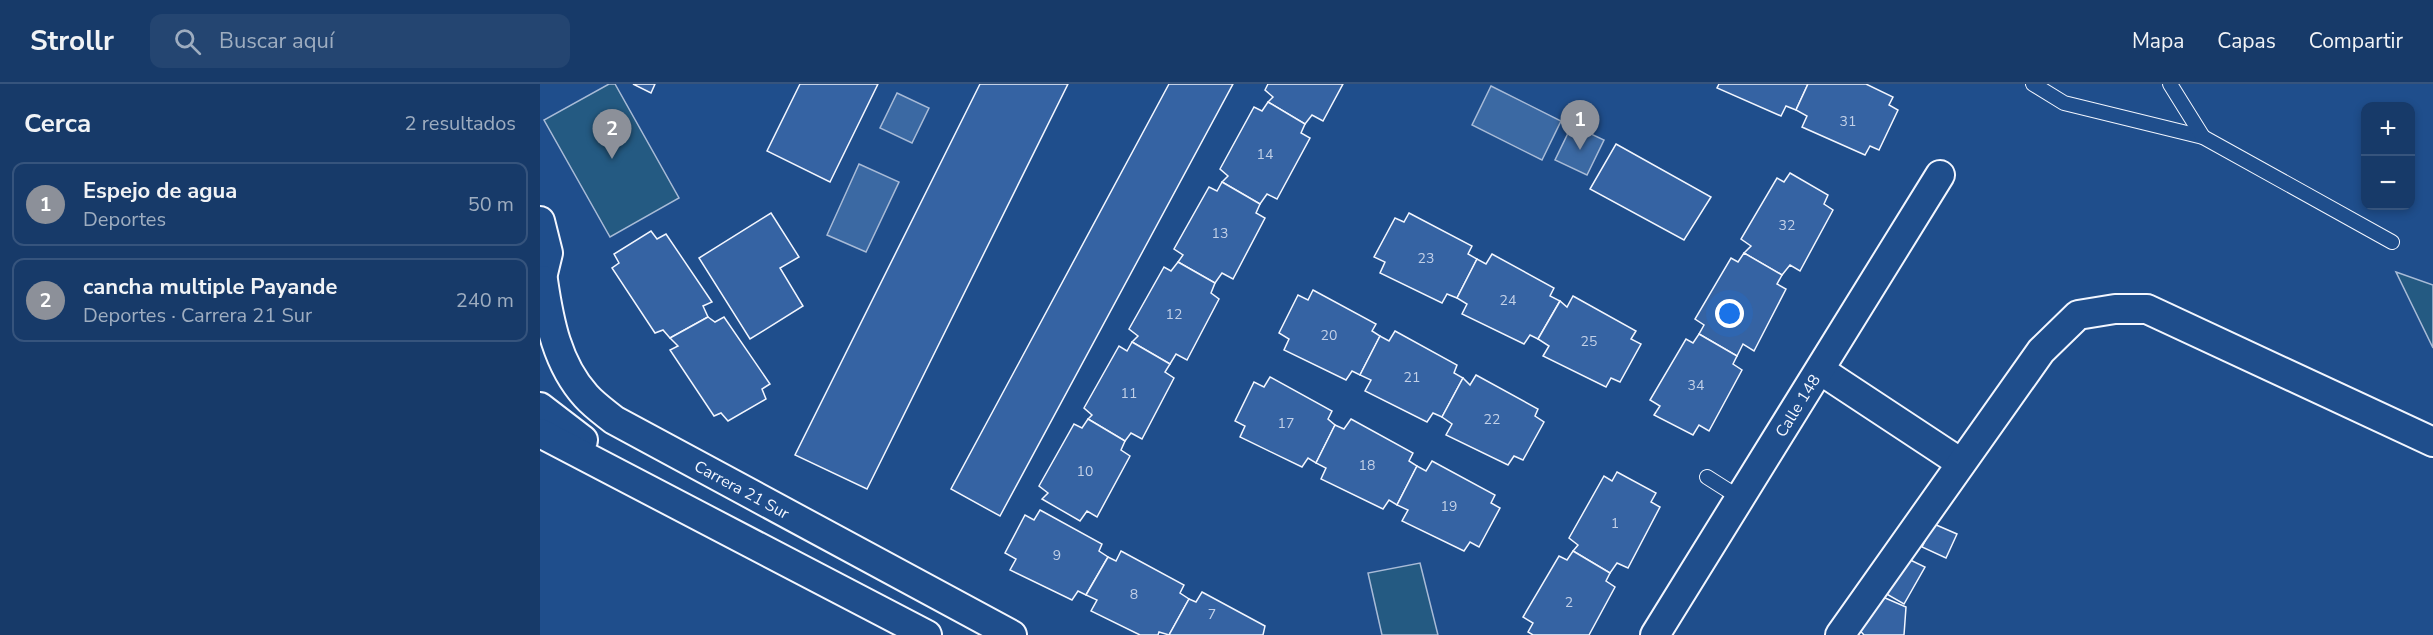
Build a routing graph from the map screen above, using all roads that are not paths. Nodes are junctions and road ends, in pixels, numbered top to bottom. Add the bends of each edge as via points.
1 (2032, 84) edge
2 (2170, 84) edge
3 (2203, 137) junction
4 (1941, 175) dead end
5 (540, 221) edge
6 (2392, 242) dead end
7 (541, 283) edge
8 (1820, 370) junction
9 (540, 407) edge
10 (540, 433) edge
11 (2433, 442) edge
12 (1961, 463) junction
13 (1707, 477) dead end
14 (634, 480) junction
15 (1740, 498) junction
16 (927, 635) edge
17 (1011, 635) edge
18 (1655, 635) edge
19 (1840, 635) edge

1 - 3 lane via 2064,103
2 - 3 lane
3 - 6 lane
4 - 8 street, Calle 148
5 - 7 street, Carrera 21 Sur via 548,253
7 - 17 street, Carrera 21 Sur via 562,360 585,395 614,420
8 - 12 street
8 - 15 street, Calle 148
9 - 14 street
10 - 14 street
11 - 12 street via 2147,309 2115,309 2078,315 2041,351
12 - 19 street
13 - 15 lane
14 - 16 street
15 - 18 street, Calle 148

